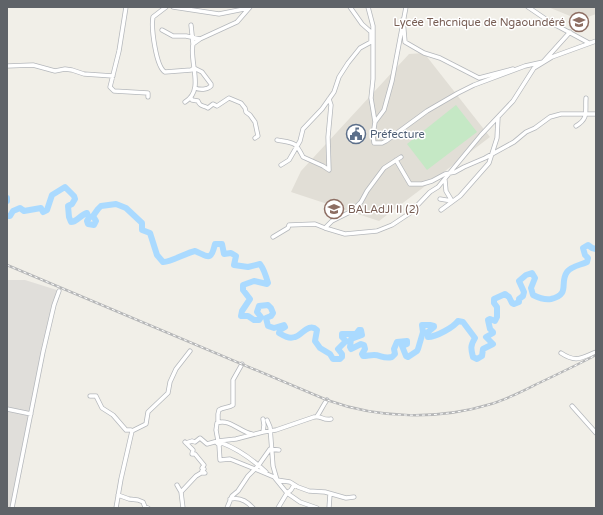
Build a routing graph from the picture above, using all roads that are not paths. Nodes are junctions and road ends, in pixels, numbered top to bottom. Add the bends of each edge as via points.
1 (126, 7) edge
2 (166, 7) edge
3 (173, 7) edge
4 (250, 7) edge
5 (350, 7) edge
6 (368, 7) edge
7 (406, 7) edge
8 (528, 7) edge
9 (403, 19) junction
10 (191, 25) dead end
11 (162, 30) dead end
12 (570, 32) junction
13 (193, 37) junction
14 (200, 39) junction
15 (596, 41) edge
16 (589, 43) junction
17 (193, 44) junction
18 (543, 62) junction
19 (7, 66) edge
20 (525, 66) junction
21 (194, 68) junction
22 (113, 76) junction
23 (195, 88) junction
24 (148, 96) dead end
25 (191, 98) junction
26 (586, 98) dead end
27 (329, 99) junction
28 (185, 102) dead end
29 (586, 114) junction
30 (596, 114) edge
31 (498, 118) junction
32 (374, 122) junction
33 (576, 126) dead end
34 (255, 138) dead end
35 (276, 140) dead end
36 (297, 146) junction
37 (490, 156) junction
38 (401, 157) dead end
39 (396, 160) junction
40 (281, 165) dead end
41 (449, 173) junction
42 (445, 178) junction
43 (440, 199) dead end
44 (452, 201) junction
45 (441, 210) dead end
46 (325, 228) junction
47 (273, 237) dead end
48 (59, 291) dead end
49 (190, 351) dead end
50 (596, 352) edge
51 (562, 353) dead end
52 (242, 364) dead end
53 (90, 396) dead end
54 (327, 400) dead end
55 (572, 406) dead end
56 (7, 409) edge
57 (31, 414) junction
58 (317, 416) junction
59 (331, 419) dead end
60 (220, 422) junction
61 (132, 431) junction
62 (271, 431) junction
63 (263, 432) junction
64 (596, 433) edge
65 (253, 434) junction
66 (218, 442) junction
67 (271, 448) junction
68 (279, 450) dead end
69 (258, 466) junction
70 (255, 469) junction
71 (268, 474) junction
72 (277, 480) junction
73 (177, 485) dead end
74 (294, 485) junction
75 (181, 492) junction
76 (287, 493) junction
77 (330, 494) junction
78 (118, 495) junction
79 (354, 497) dead end
80 (230, 499) junction
81 (12, 508) edge
82 (116, 508) edge
83 (148, 508) edge
84 (183, 508) edge
85 (227, 508) edge
86 (253, 508) edge
87 (278, 508) edge
88 (318, 508) edge
89 (329, 508) edge

1 - 22 street
2 - 21 street via 153,17 152,22 160,69 165,72
3 - 4 street via 219,14
4 - 14 street via 236,22
5 - 27 street via 371,32 371,42 360,48 348,63
6 - 32 street via 373,26 371,98
7 - 9 street
8 - 12 street
9 - 20 street via 405,42 480,78
9 - 32 street via 392,82 384,110
10 - 13 street
11 - 13 street via 173,36
12 - 16 street
12 - 18 street
13 - 14 street
13 - 17 street
14 - 17 street
15 - 16 street
16 - 18 street
17 - 21 street
18 - 20 street
18 - 31 street via 534,68 519,93
19 - 22 street via 33,66 55,71 72,70 84,74
20 - 32 street via 474,85 446,99 382,143 374,143
21 - 23 street
21 - 23 street via 202,72 211,84 209,88
22 - 24 street via 110,85 112,90 148,93
23 - 25 street
25 - 28 street
25 - 34 street via 208,108 213,104 217,106 229,98 241,103 255,122 258,136
26 - 29 street
27 - 36 street via 303,129
27 - 36 street via 329,170 303,157
29 - 30 street
29 - 33 street via 584,121
29 - 37 street via 561,114 550,117
31 - 37 street via 497,138
31 - 41 street
35 - 36 street
36 - 40 street via 289,160
37 - 41 street
37 - 44 street via 489,163 460,196
38 - 39 street
39 - 41 street via 410,184 422,184
39 - 46 street via 384,168 352,211 332,221
41 - 42 street
42 - 44 street via 446,191
42 - 46 street via 410,213 387,228 345,234
43 - 44 street
44 - 45 street
46 - 47 street via 315,224 290,225
48 - 57 street via 43,352
49 - 61 street via 176,369 168,393 148,412 146,424
50 - 51 street via 573,360
52 - 60 street via 233,380 233,405 219,410
53 - 61 street via 96,396 102,408 113,415 126,430
54 - 58 street
55 - 64 street
56 - 57 street
57 - 81 street
58 - 59 street
58 - 62 street
60 - 65 street
60 - 66 street via 216,426
61 - 78 street
62 - 63 street
62 - 63 street via 270,423 265,419
62 - 67 street
63 - 65 street
65 - 66 street
66 - 69 street via 249,458
66 - 70 street via 220,460 230,459
66 - 75 street via 206,444 200,438 195,442 186,443 193,450 192,454 195,454 204,465 204,473 196,476
67 - 68 street
67 - 69 street
67 - 72 street
69 - 70 street
69 - 71 street
70 - 71 street
70 - 80 street
71 - 72 street
72 - 74 street
72 - 76 street
73 - 75 street
74 - 76 street
74 - 77 street via 310,492
75 - 84 street
76 - 87 street
76 - 88 street via 300,502
77 - 79 street
77 - 89 street
78 - 82 street
78 - 83 street via 143,502
80 - 85 street
80 - 86 street via 237,498

